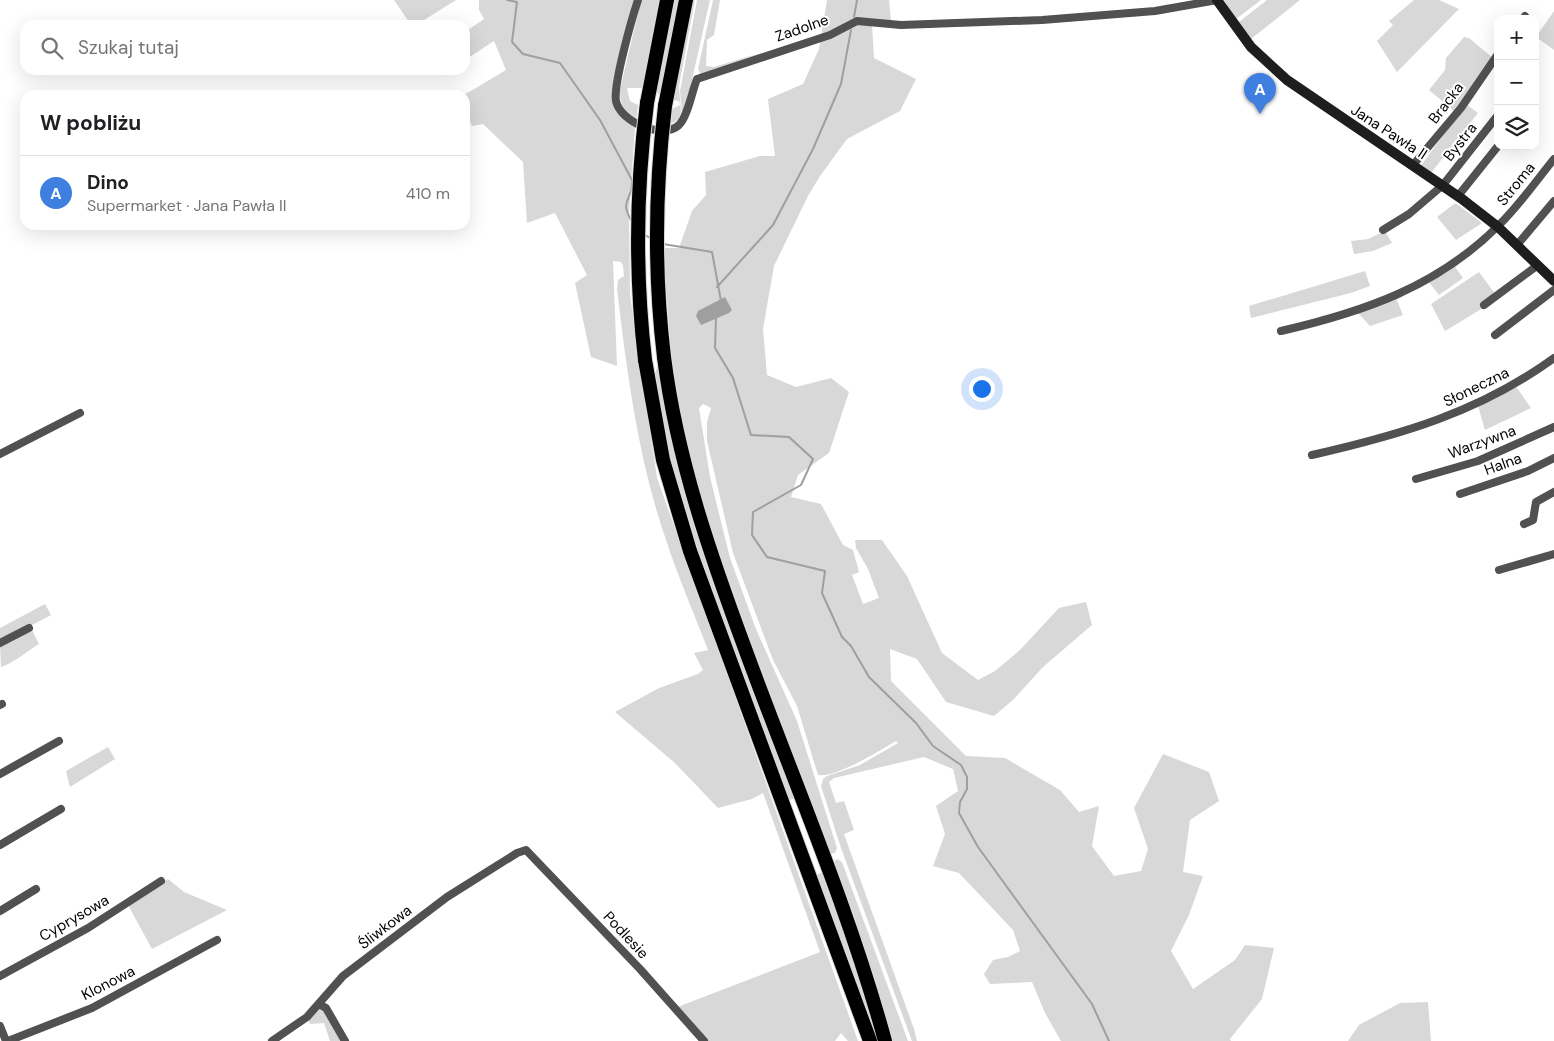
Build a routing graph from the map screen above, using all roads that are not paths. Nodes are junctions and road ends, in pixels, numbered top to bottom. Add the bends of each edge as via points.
1 (638, 0) edge
2 (667, 0) edge
3 (686, 0) edge
4 (1217, 0) edge
5 (1494, 60) edge
6 (1494, 120) edge
7 (1495, 150) edge
8 (1554, 158) edge
9 (1413, 164) junction
10 (1443, 185) junction
11 (1458, 196) junction
12 (1554, 201) edge
13 (1498, 227) junction
14 (1383, 230) dead end
15 (1517, 245) junction
16 (1538, 265) junction
17 (1552, 276) edge
18 (1554, 290) edge
19 (1484, 306) dead end
20 (1281, 330) dead end
21 (1495, 335) dead end
22 (1554, 358) edge
23 (80, 413) dead end
24 (1554, 427) edge
25 (0, 454) edge
26 (1312, 455) dead end
27 (1554, 458) edge
28 (1416, 479) dead end
29 (1554, 492) edge
30 (1460, 494) dead end
31 (1524, 524) dead end
32 (1554, 554) edge
33 (1499, 570) dead end
34 (29, 628) dead end
35 (0, 643) edge
36 (59, 741) dead end
37 (0, 774) edge
38 (61, 809) dead end
39 (0, 845) edge
40 (526, 850) joint
41 (161, 882) dead end
42 (36, 889) dead end
43 (0, 911) edge
44 (217, 940) dead end
45 (0, 976) edge
46 (319, 1004) junction
47 (0, 1026) edge
48 (7, 1041) edge
49 (272, 1041) edge
50 (346, 1041) edge
51 (704, 1041) edge
52 (870, 1041) edge
53 (885, 1041) edge

1 - 4 street, Zadolne via 616,91 617,103 625,117 636,124 668,130 676,127 686,114 697,79 830,35 857,21 902,25 1042,20 1155,11
2 - 52 highway, bridge via 647,103 638,217 639,282 646,360 663,460 690,551
3 - 53 highway, bridge via 666,106 657,230 664,357 676,430 700,521 847,925
4 - 9 street, Jana Pawła II via 1251,47 1287,80 1327,110
5 - 9 street, Bracka via 1461,108
6 - 10 street, Bystra
7 - 11 street
8 - 13 street, Stroma
9 - 10 street, Jana Pawła II
10 - 11 street, Jana Pawła II
10 - 14 street, Bystra via 1409,214
11 - 13 street, Jana Pawła II
12 - 15 street
13 - 15 street, Jana Pawła II
13 - 20 street, Stroma via 1412,289 1348,315
15 - 16 street, Jana Pawła II
16 - 17 street, Jana Pawła II
16 - 19 street
18 - 21 street
22 - 26 street, Słoneczna via 1476,405 1405,432
23 - 25 street
24 - 28 street, Warzywna via 1478,461
27 - 30 street, Halna
29 - 31 street via 1536,502 1533,520
32 - 33 street
34 - 35 street
36 - 37 street
38 - 39 street
40 - 46 street, Śliwkowa via 447,897 343,976
40 - 51 street, Podlesie
41 - 45 street, Cyprysowa via 88,928
42 - 43 street
44 - 48 street, Klonowa via 92,1008
46 - 49 street, Śliwkowa via 294,1027
46 - 50 street via 326,1008
47 - 48 street

